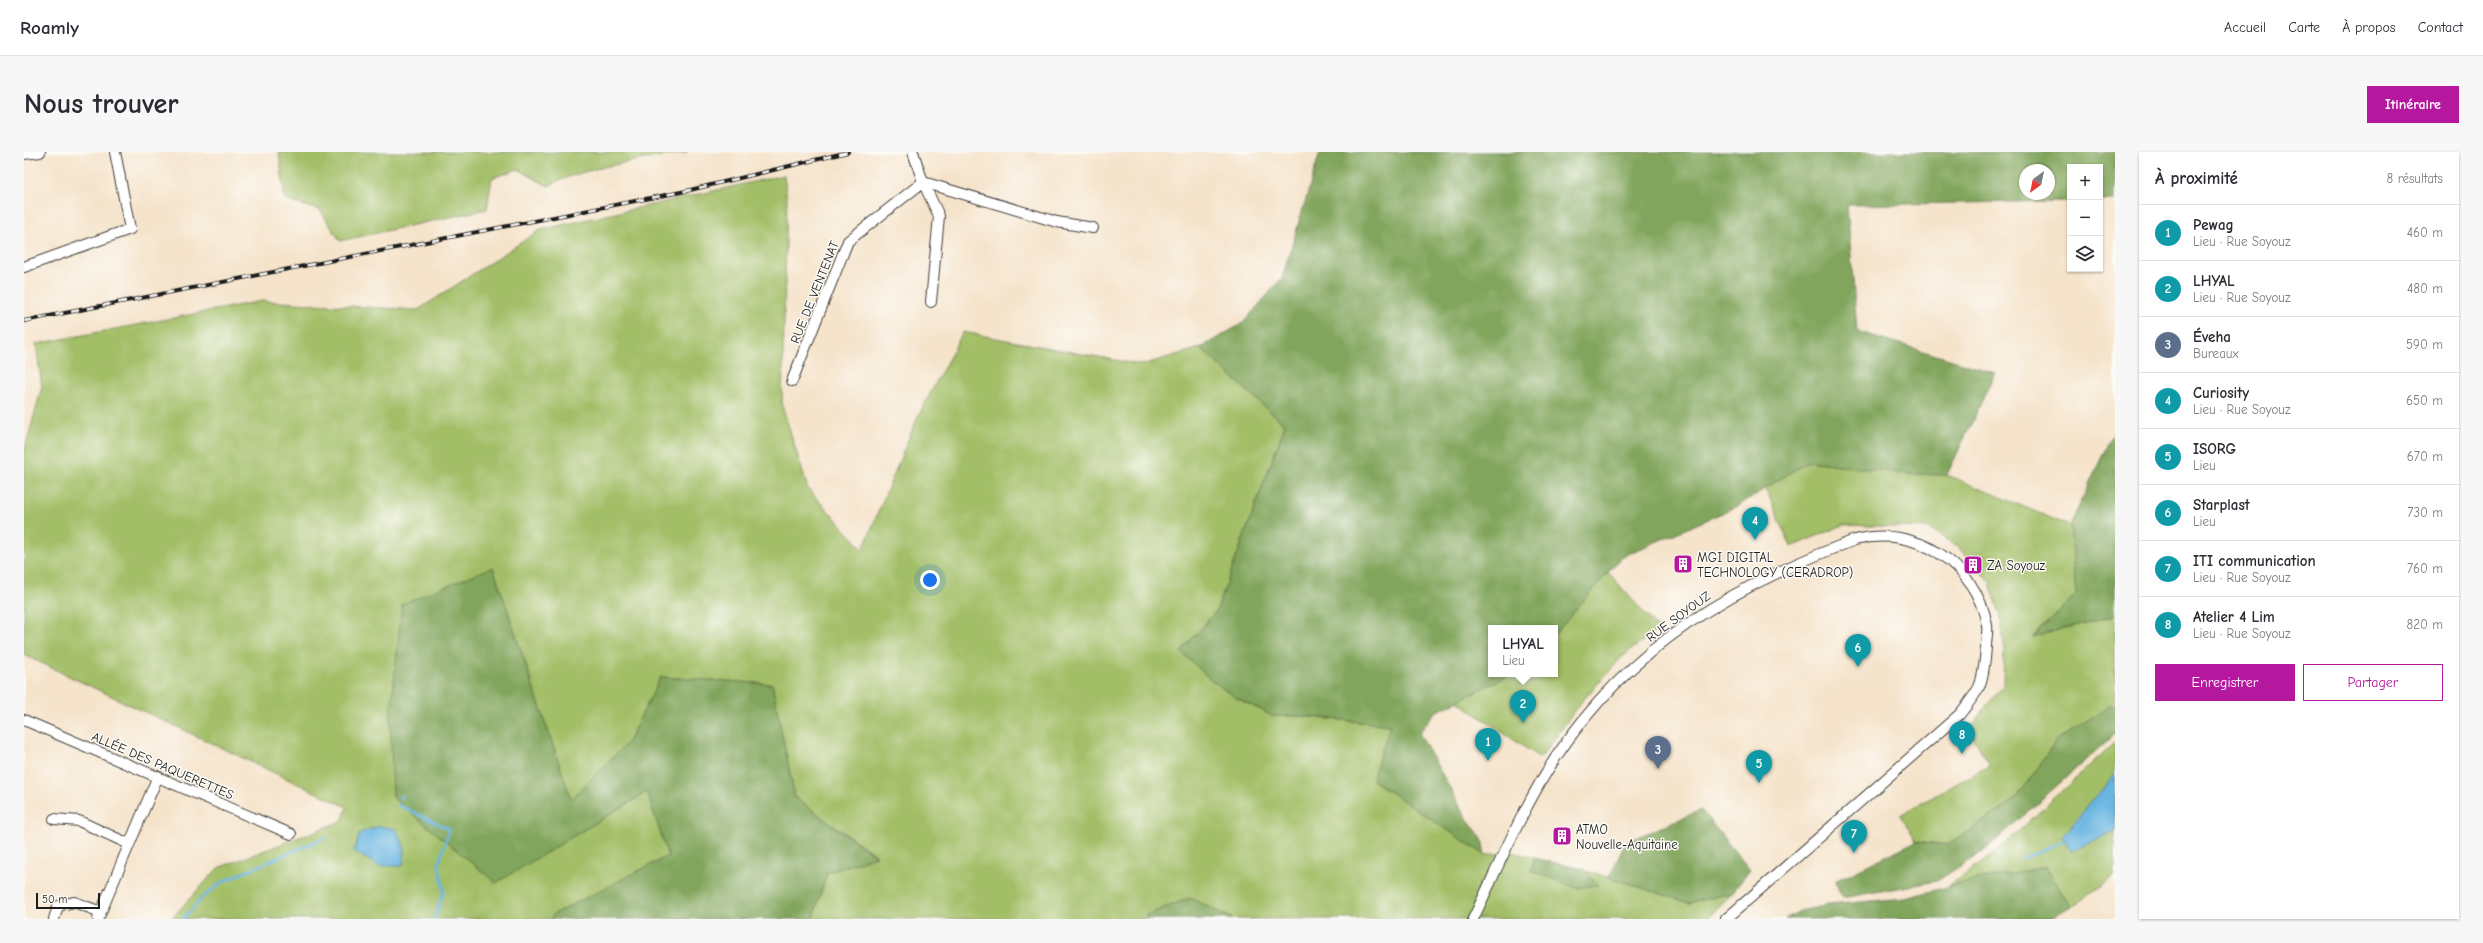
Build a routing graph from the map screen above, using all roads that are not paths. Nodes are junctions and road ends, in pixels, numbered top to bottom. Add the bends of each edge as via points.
1 (40, 152) edge
2 (115, 152) edge
3 (914, 152) edge
4 (24, 154) edge
5 (923, 182) junction
6 (1093, 228) dead end
7 (24, 267) edge
8 (931, 302) dead end
9 (792, 381) dead end
10 (24, 720) edge
11 (158, 776) junction
12 (54, 819) dead end
13 (291, 834) dead end
14 (129, 844) junction
15 (99, 916) edge
16 (54, 919) edge
17 (1473, 919) edge
18 (1726, 919) edge

1 - 4 street
2 - 7 street via 130,229
3 - 5 street
5 - 6 street via 1057,222
5 - 8 street via 939,216
5 - 9 street, RUE DE VENTENAT via 848,242
10 - 11 street, ALLÉE DES PAQUERETTES
11 - 13 street, ALLÉE DES PAQUERETTES
11 - 14 street
12 - 14 street via 79,821
14 - 15 street
15 - 16 street via 74,902 58,906
17 - 18 street, RUE SOYOUZ via 1555,758 1581,722 1621,678 1656,646 1690,621 1741,590 1855,540 1874,535 1903,538 1932,548 1958,567 1977,595 1987,626 1985,657 1978,688 1960,714

